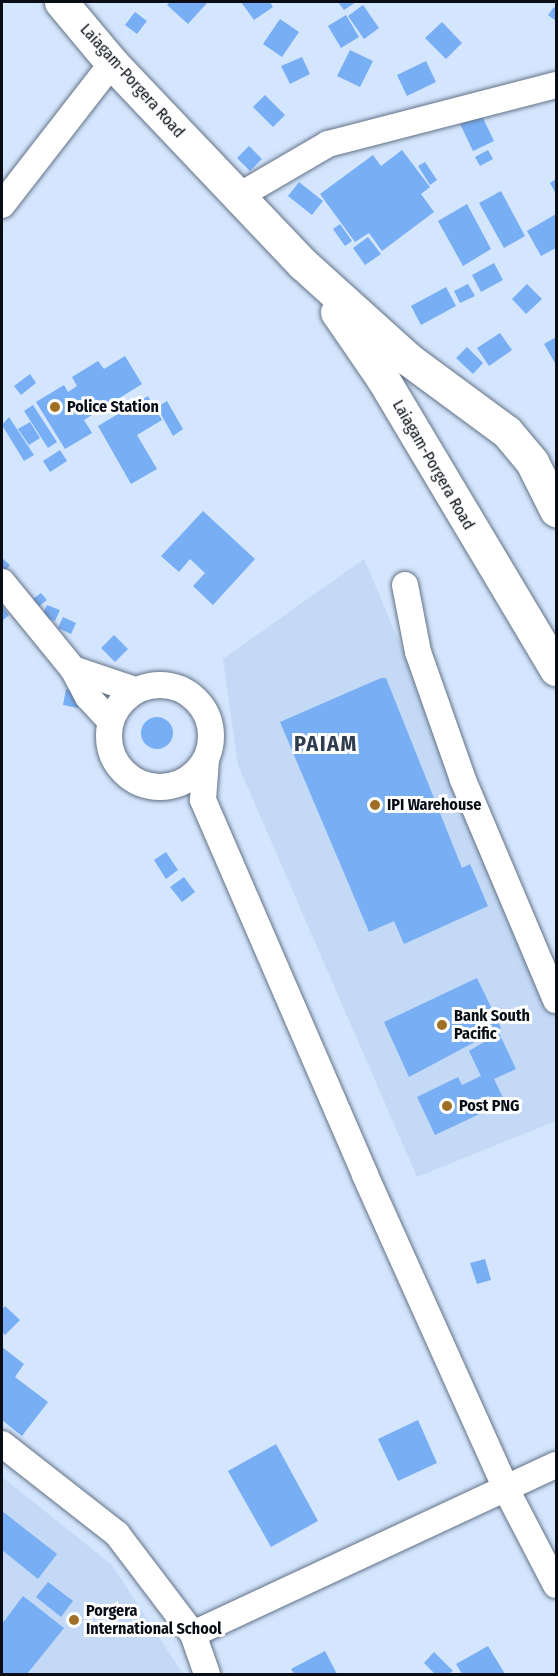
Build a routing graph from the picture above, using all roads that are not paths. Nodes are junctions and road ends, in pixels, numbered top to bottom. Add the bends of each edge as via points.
1 (61, 2) edge
2 (112, 63) junction
3 (556, 85) edge
4 (239, 196) junction
5 (2, 205) edge
6 (303, 264) junction
7 (556, 510) edge
8 (2, 582) edge
9 (405, 585) dead end
10 (73, 669) junction
11 (556, 669) edge
12 (135, 690) junction
13 (110, 721) junction
14 (206, 760) junction
15 (155, 788) junction
16 (203, 800) junction
17 (556, 1000) edge
18 (2, 1444) edge
19 (556, 1465) edge
20 (507, 1491) junction
21 (556, 1585) edge
22 (194, 1634) junction
23 (207, 1674) edge

1 - 2 main road, Laiagam-Porgera Road
2 - 4 main road, Laiagam-Porgera Road
2 - 5 street
3 - 4 street via 328,144
4 - 6 main road, Laiagam-Porgera Road
6 - 7 main road, Laiagam-Porgera Road via 408,359 507,432 532,462
6 - 11 main road, Laiagam-Porgera Road via 383,379
8 - 10 street
9 - 17 street via 418,652 463,780
10 - 12 street
10 - 13 street via 88,697
12 - 13 street via 120,703
12 - 14 street via 165,683 193,695 210,720 210,751
13 - 15 street via 109,741 117,765 136,782
14 - 15 street via 185,782
14 - 16 street
15 - 16 street
16 - 20 street
18 - 22 street via 117,1534
19 - 20 street
20 - 21 street
20 - 22 street
22 - 23 street

